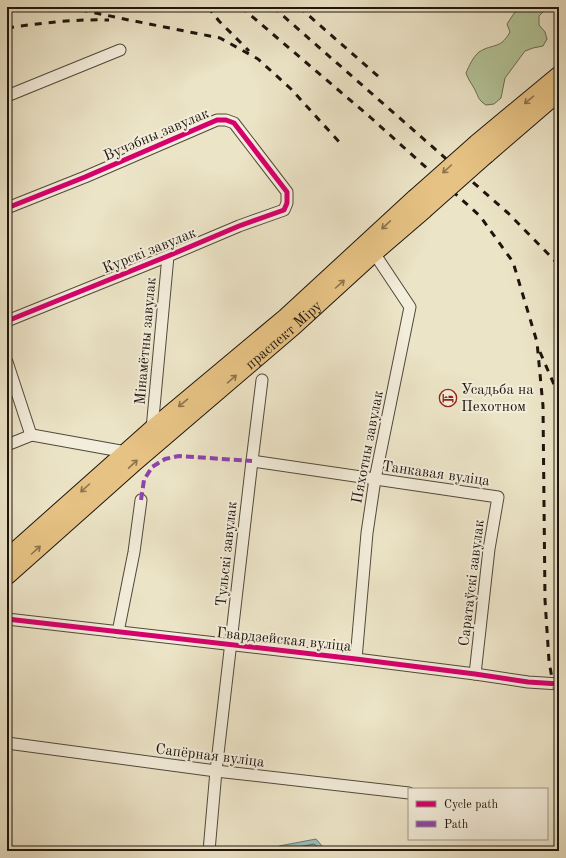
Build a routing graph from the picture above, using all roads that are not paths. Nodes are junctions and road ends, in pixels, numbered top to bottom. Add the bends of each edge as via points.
1 (120, 50) dead end
2 (559, 75) edge
3 (559, 92) edge
4 (7, 96) edge
5 (481, 149) junction
6 (287, 192) joint
7 (420, 204) junction
8 (7, 208) edge
9 (374, 254) junction
10 (168, 256) junction
11 (7, 321) edge
12 (7, 362) edge
13 (262, 380) dead end
14 (152, 429) junction
15 (32, 435) junction
16 (7, 445) edge
17 (126, 452) junction
18 (252, 461) junction
19 (375, 479) junction
20 (498, 497) joint
21 (141, 500) dead end
22 (7, 558) edge
23 (7, 576) edge
24 (7, 619) edge
25 (118, 632) junction
26 (231, 645) junction
27 (356, 659) junction
28 (475, 674) junction
29 (559, 684) edge
30 (7, 743) edge
31 (216, 771) junction
32 (408, 793) edge
33 (208, 851) edge

1 - 4 street
2 -> 5 main road, праспект Міру
3 - 5 main road, праспект Міру
5 - 7 main road, праспект Міру, bridge
6 - 8 street, Вучэбны завулак via 234,123 217,120
6 - 10 street, Курскі завулак via 284,210
7 - 9 main road, праспект Міру
7 -> 14 main road, праспект Міру
9 - 19 street, Пяхотны завулак via 410,307
23 -> 9 main road, праспект Міру
10 - 11 street, Курскі завулак
10 - 14 street, Мінамётны завулак
12 - 15 street
13 - 18 street, Тульскі завулак
14 - 17 main road, праспект Міру
15 - 16 street
15 - 17 street
17 -> 22 main road, праспект Міру
18 - 19 street, Танкавая вуліца
18 - 26 street, Тульскі завулак
19 - 20 street, Танкавая вуліца
19 - 27 street, Пяхотны завулак via 367,533
20 - 28 street, Саратаўскі завулак via 489,549
21 - 25 street via 134,552
24 - 25 street, Гвардзейская вуліца
25 - 26 street, Гвардзейская вуліца
26 - 27 street, Гвардзейская вуліца
26 - 31 street, Тульскі завулак
27 - 28 street, Гвардзейская вуліца
28 - 29 street, Гвардзейская вуліца
30 - 31 street, Сапёрная вуліца
31 - 32 street, Сапёрная вуліца
31 - 33 street, Тульскі завулак

